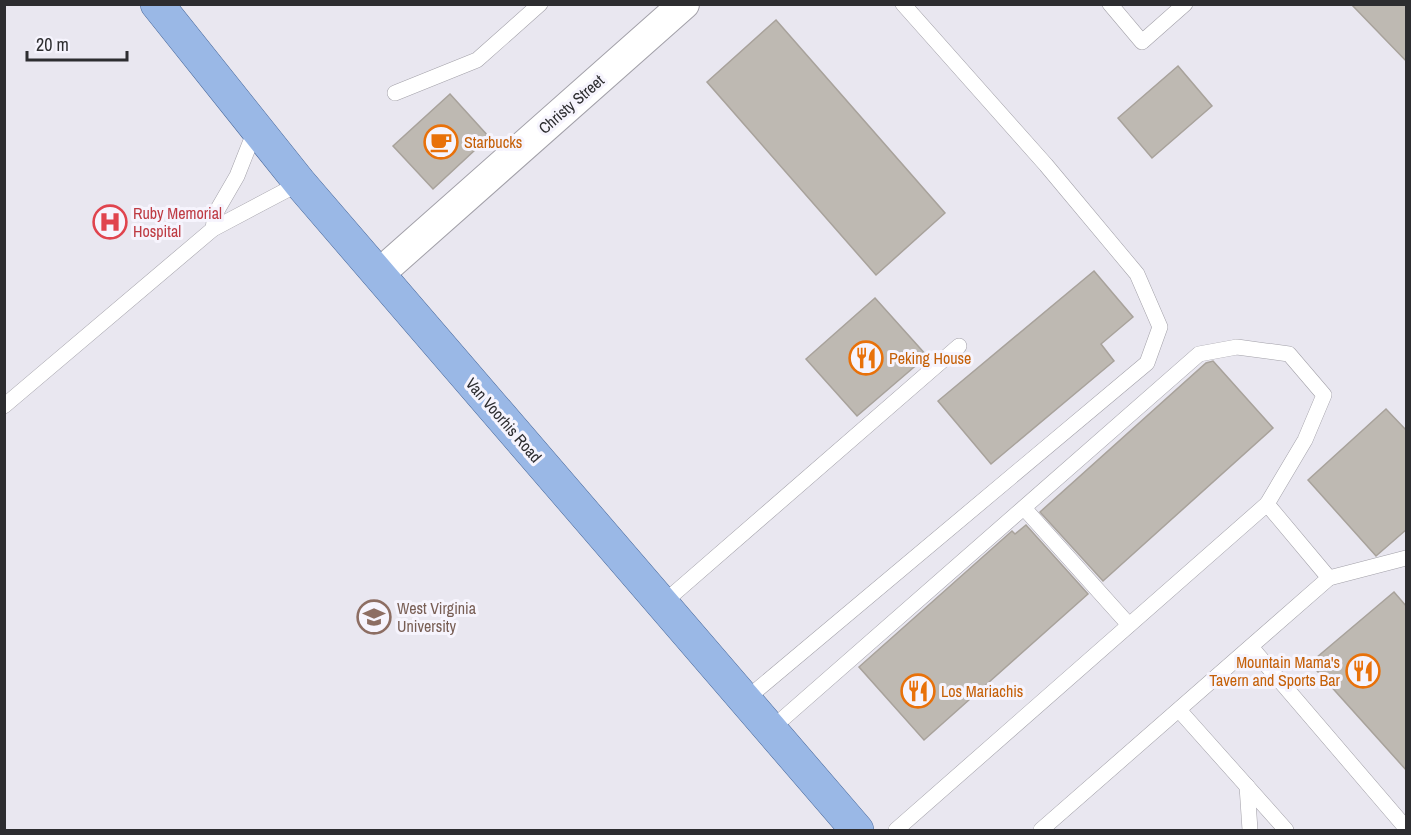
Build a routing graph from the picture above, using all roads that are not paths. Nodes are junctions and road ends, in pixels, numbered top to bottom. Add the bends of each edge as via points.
1 (157, 4) edge
2 (540, 4) edge
3 (684, 4) edge
4 (903, 4) edge
5 (1110, 4) edge
6 (1185, 4) edge
7 (395, 93) dead end
8 (256, 128) junction
9 (300, 183) junction
10 (213, 229) junction
11 (378, 274) junction
12 (959, 346) dead end
13 (4, 406) edge
14 (1266, 504) junction
15 (1024, 508) junction
16 (1407, 558) edge
17 (1329, 578) junction
18 (662, 604) junction
19 (1129, 625) junction
20 (1251, 647) junction
21 (745, 700) junction
22 (1179, 710) junction
23 (770, 730) junction
24 (1247, 786) junction
25 (1407, 828) edge
26 (857, 831) edge
27 (896, 831) edge
28 (1041, 831) edge
29 (1250, 831) edge
30 (1286, 831) edge

1 - 8 main road, Van Voorhis Road
2 - 7 lane via 477,60
3 - 11 street, Christy Street
4 - 21 lane via 1137,274 1160,327 1147,363
5 - 6 lane via 1142,42
8 - 9 main road, Van Voorhis Road
8 - 10 lane via 237,176 215,214
9 - 10 lane
9 - 11 main road, Van Voorhis Road
10 - 13 lane
11 - 18 main road, Van Voorhis Road
12 - 18 lane
14 - 15 lane via 1305,440 1324,395 1288,354 1237,347 1199,354
14 - 17 lane
14 - 19 lane
15 - 19 lane
15 - 23 lane
16 - 17 lane
17 - 20 lane
18 - 21 main road, Van Voorhis Road
19 - 27 lane
20 - 22 lane
20 - 25 lane
21 - 23 main road, Van Voorhis Road
22 - 24 lane
22 - 28 lane
23 - 26 main road, Van Voorhis Road
24 - 29 lane
24 - 30 lane

